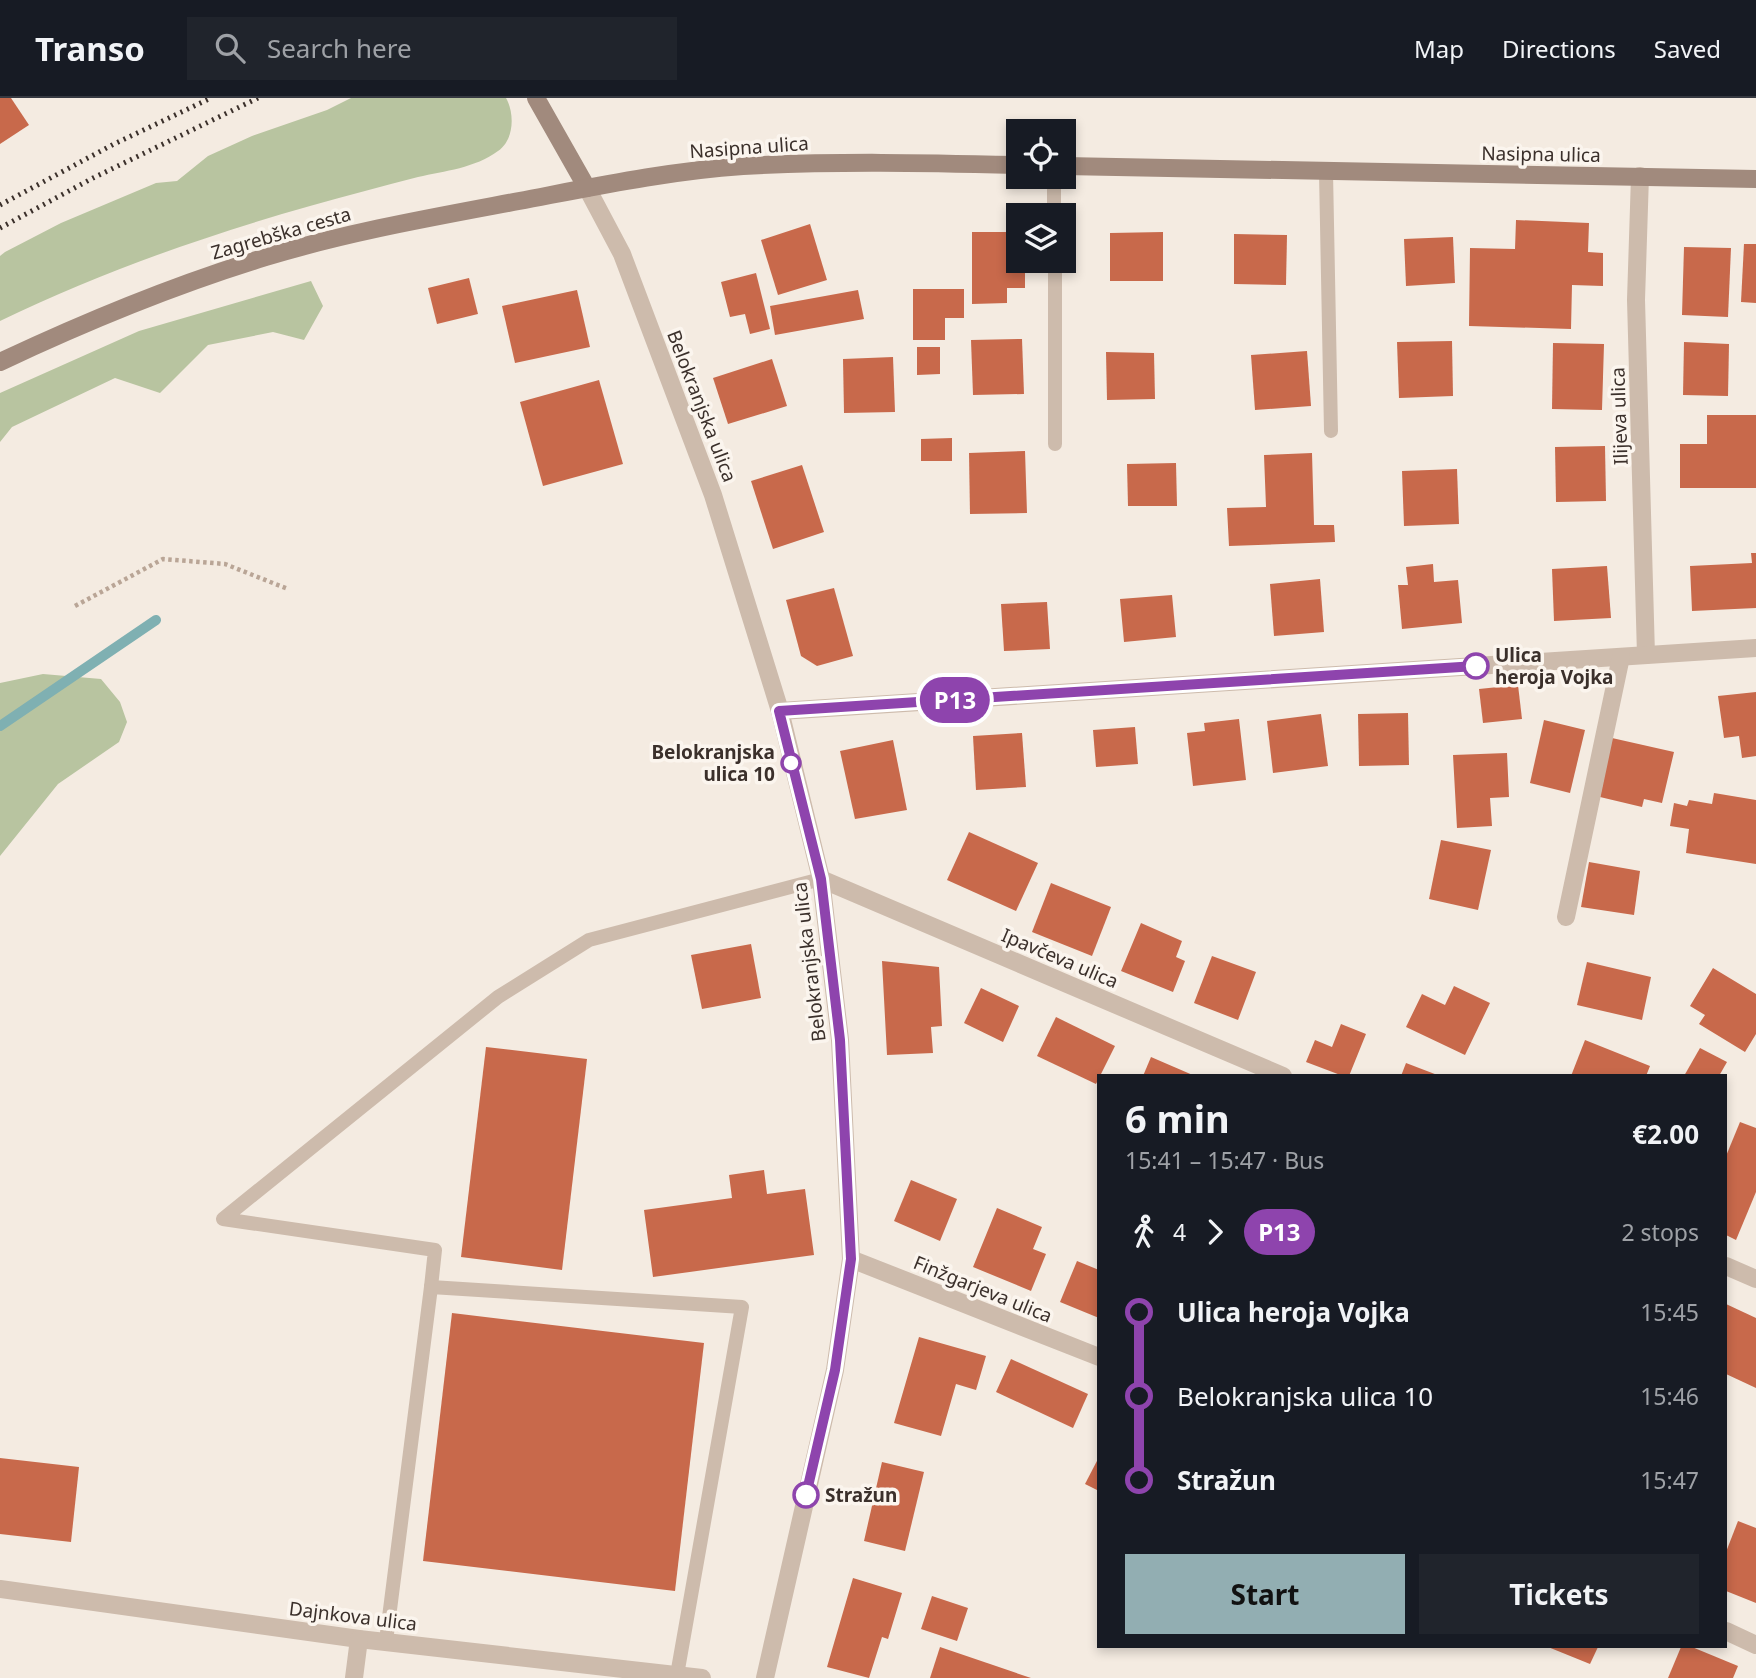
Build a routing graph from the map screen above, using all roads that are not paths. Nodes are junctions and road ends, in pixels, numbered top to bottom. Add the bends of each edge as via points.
1 (536, 98) edge
2 (1006, 165) edge
3 (1076, 166) edge
4 (1326, 172) junction
5 (1640, 176) junction
6 (1756, 179) edge
7 (587, 188) junction
8 (1055, 273) edge
9 (0, 362) edge
10 (1331, 430) dead end
11 (1055, 444) dead end
12 (1756, 648) edge
13 (1646, 655) junction
14 (1621, 657) junction
15 (779, 711) junction
16 (821, 879) junction
17 (1566, 917) dead end
18 (1278, 1074) edge
19 (851, 1259) junction
20 (1727, 1266) edge
21 (1756, 1279) edge
22 (431, 1287) junction
23 (1097, 1356) edge
24 (0, 1589) edge
25 (1727, 1631) edge
26 (359, 1639) junction
27 (386, 1641) junction
28 (1756, 1645) edge
29 (677, 1675) junction
30 (354, 1678) edge
31 (702, 1678) edge
32 (765, 1678) edge

1 - 7 street
2 - 7 street, Nasipna ulica via 743,166
3 - 4 street, Nasipna ulica
4 - 5 street, Nasipna ulica
4 - 10 lane
5 - 6 street, Nasipna ulica
5 - 13 street, Ilijeva ulica via 1636,300
7 - 9 street, Zagrebška cesta via 375,228 268,256 155,293
7 - 15 street, Belokranjska ulica via 622,254 713,495
8 - 11 lane
12 - 13 street
13 - 14 street
14 - 15 street
14 - 17 street
15 - 16 street, Belokranjska ulica
16 - 18 street, Ipavčeva ulica
16 - 19 street, Belokranjska ulica via 840,1040
16 - 22 lane via 589,940 498,997 223,1219 435,1250
19 - 23 street, Finžgarjeva ulica
19 - 32 street, Belokranjska ulica via 835,1370
20 - 21 street
22 - 27 lane
22 - 29 lane via 741,1307
24 - 26 street, Dajnkova ulica
25 - 28 street
26 - 27 street, Dajnkova ulica
26 - 30 street
27 - 29 street, Dajnkova ulica
29 - 31 street, Dajnkova ulica

